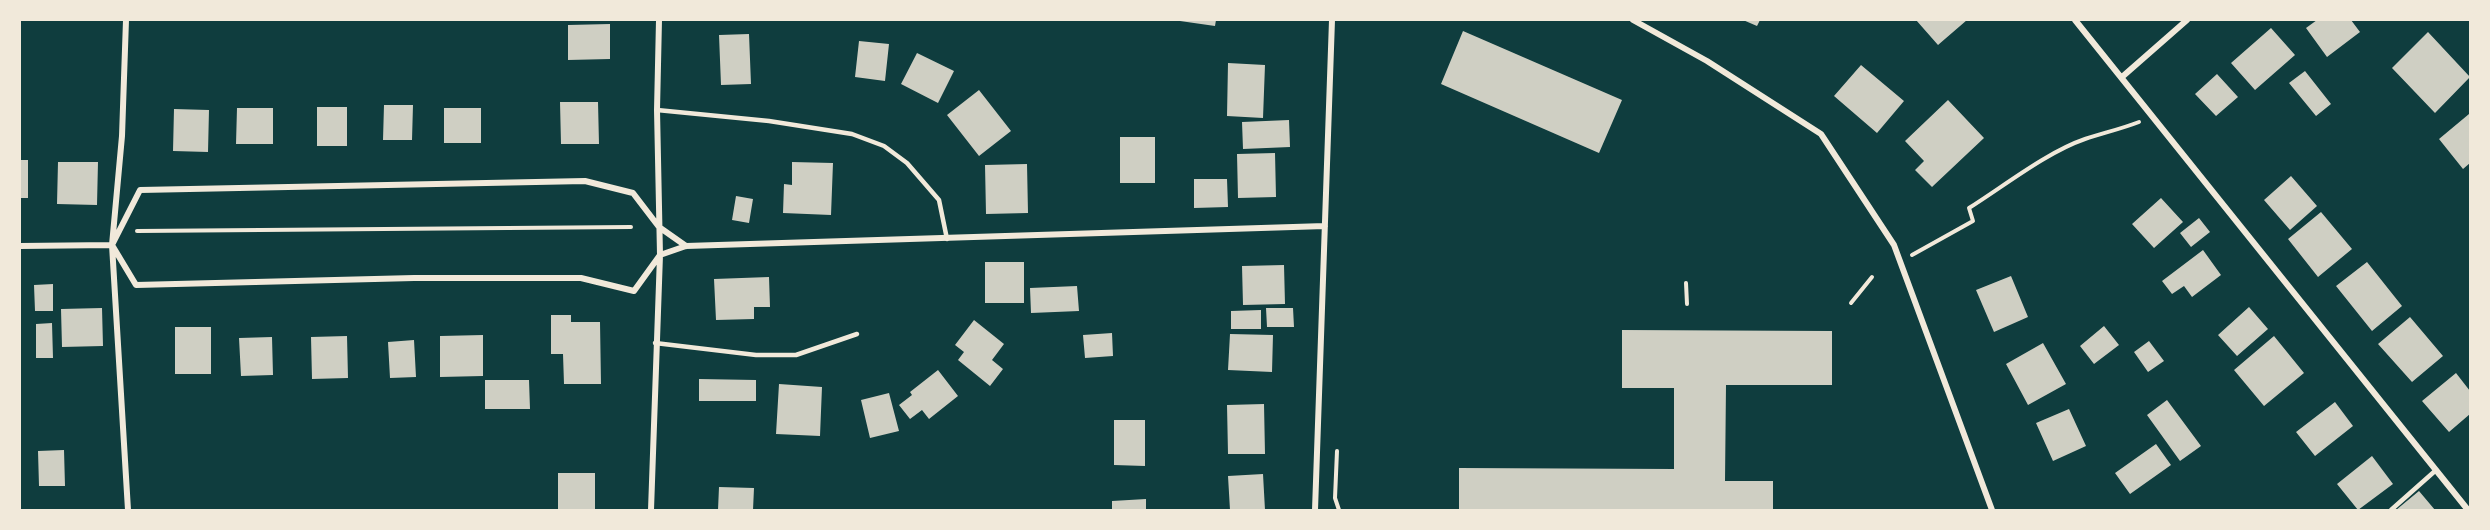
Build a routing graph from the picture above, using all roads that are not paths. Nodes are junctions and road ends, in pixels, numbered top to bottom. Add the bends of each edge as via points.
1 (126, 20) edge
2 (659, 20) edge
3 (1332, 20) edge
4 (1634, 20) edge
5 (2075, 20) edge
6 (2187, 20) edge
7 (2122, 77) junction
8 (657, 110) junction
9 (1325, 226) junction
10 (659, 227) junction
11 (947, 239) junction
12 (112, 245) junction
13 (20, 246) edge
14 (686, 246) junction
15 (660, 255) junction
16 (857, 334) dead end
17 (655, 343) junction
18 (2436, 471) junction
19 (128, 510) edge
20 (651, 510) edge
21 (1315, 510) edge
22 (1992, 510) edge
23 (2391, 510) edge
24 (2468, 510) edge

1 - 12 street via 122,136
2 - 8 street
3 - 9 street
4 - 22 street via 1821,134 1894,245
5 - 7 street
6 - 7 street
7 - 18 street
8 - 10 street
8 - 11 lane via 840,132 884,146 907,163 939,200
9 - 11 street
9 - 21 street
10 - 12 street via 633,194 585,181 140,190
10 - 14 street
10 - 15 street
11 - 14 street
12 - 13 street
12 - 15 street via 136,285 581,278 634,291
12 - 19 street
14 - 15 street
15 - 17 street
16 - 17 lane via 796,355 756,355
17 - 20 street
18 - 23 lane
18 - 24 street

